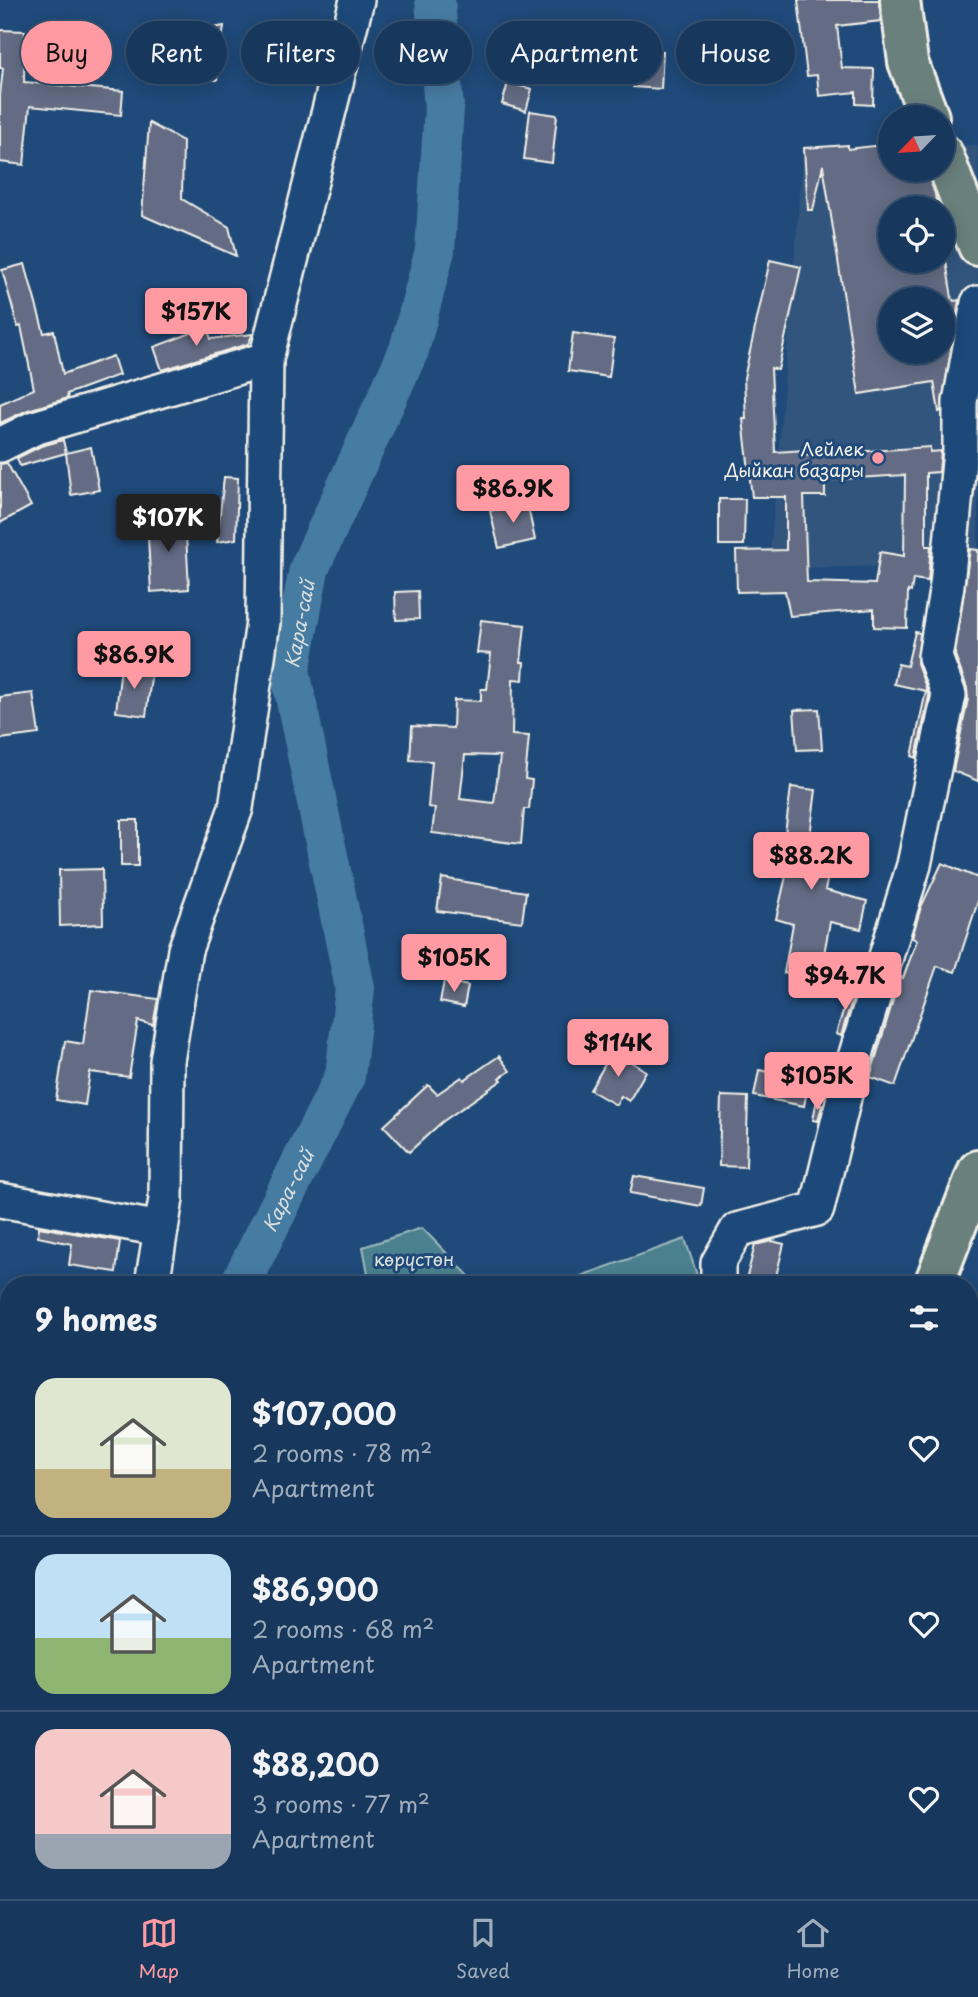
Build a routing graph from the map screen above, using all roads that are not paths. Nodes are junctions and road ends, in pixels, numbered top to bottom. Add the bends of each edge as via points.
1 (357, 0) edge
2 (900, 0) edge
3 (924, 105) edge
4 (955, 182) edge
5 (977, 236) edge
6 (978, 303) edge
7 (266, 359) junction
8 (0, 445) edge
9 (978, 1170) edge
10 (0, 1200) edge
11 (161, 1229) junction
12 (153, 1276) edge
13 (718, 1276) edge
14 (937, 1276) edge

1 - 7 street
2 - 3 main road via 908,62
4 - 5 main road
6 - 13 street via 960,402 949,571 935,657 949,695 914,865 849,1077 817,1209 737,1230 718,1263
7 - 8 street via 34,428
7 - 11 street via 262,622 236,808 185,950 167,1061 166,1199
9 - 14 main road
10 - 11 street
11 - 12 street

